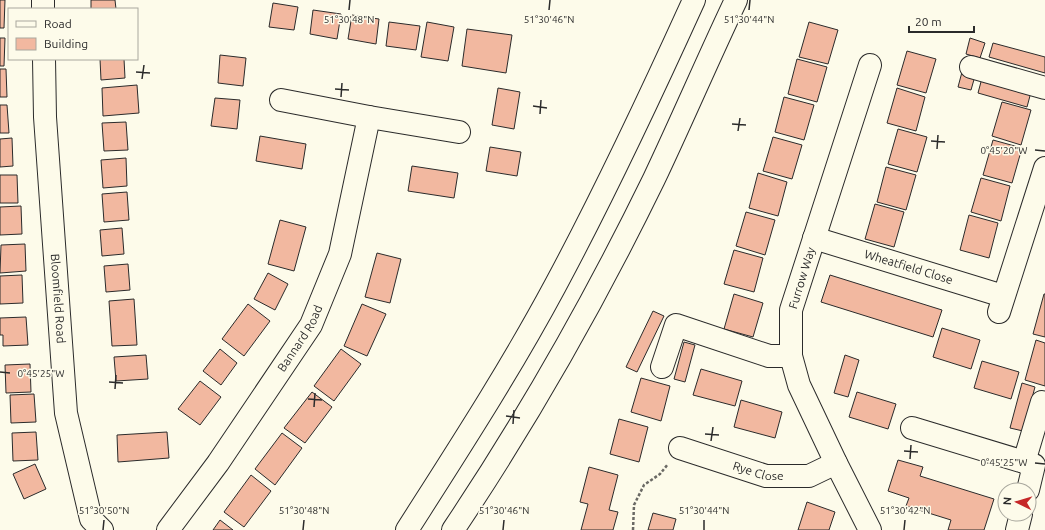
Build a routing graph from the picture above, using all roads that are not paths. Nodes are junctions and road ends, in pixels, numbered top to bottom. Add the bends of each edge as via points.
1 (694, 0) edge
2 (736, 0) edge
3 (44, 60) edge
4 (870, 65) dead end
5 (970, 67) dead end
6 (1045, 88) edge
7 (281, 100) dead end
8 (369, 117) junction
9 (459, 132) dead end
10 (1045, 168) edge
11 (814, 238) junction
12 (791, 356) junction
13 (662, 367) dead end
14 (1042, 402) dead end
15 (912, 428) dead end
16 (680, 448) road end
17 (1024, 462) junction
18 (836, 463) junction
19 (1030, 482) edge
20 (102, 530) edge
21 (168, 530) edge
22 (407, 530) edge
23 (453, 530) edge
24 (870, 530) edge

1 - 22 main road via 596,208 554,288 454,458
2 - 23 main road via 654,178 602,280 494,468
3 - 20 main road, Bloomfield Road via 45,117 66,413 91,519
4 - 11 main road, Furrow Way
5 - 6 main road
7 - 8 main road
8 - 9 main road
8 - 21 main road, Bannard Road via 340,254 311,325 218,463
10 - 11 main road, Wheatfield Close via 1001,304
11 - 12 main road, Furrow Way via 791,310
12 - 13 main road via 769,356 676,325
12 - 18 main road, Furrow Way via 799,385
14 - 17 main road
15 - 17 main road
16 - 18 main road, Rye Close via 766,476 809,476
17 - 19 main road via 1034,465
18 - 24 main road, Furrow Way

